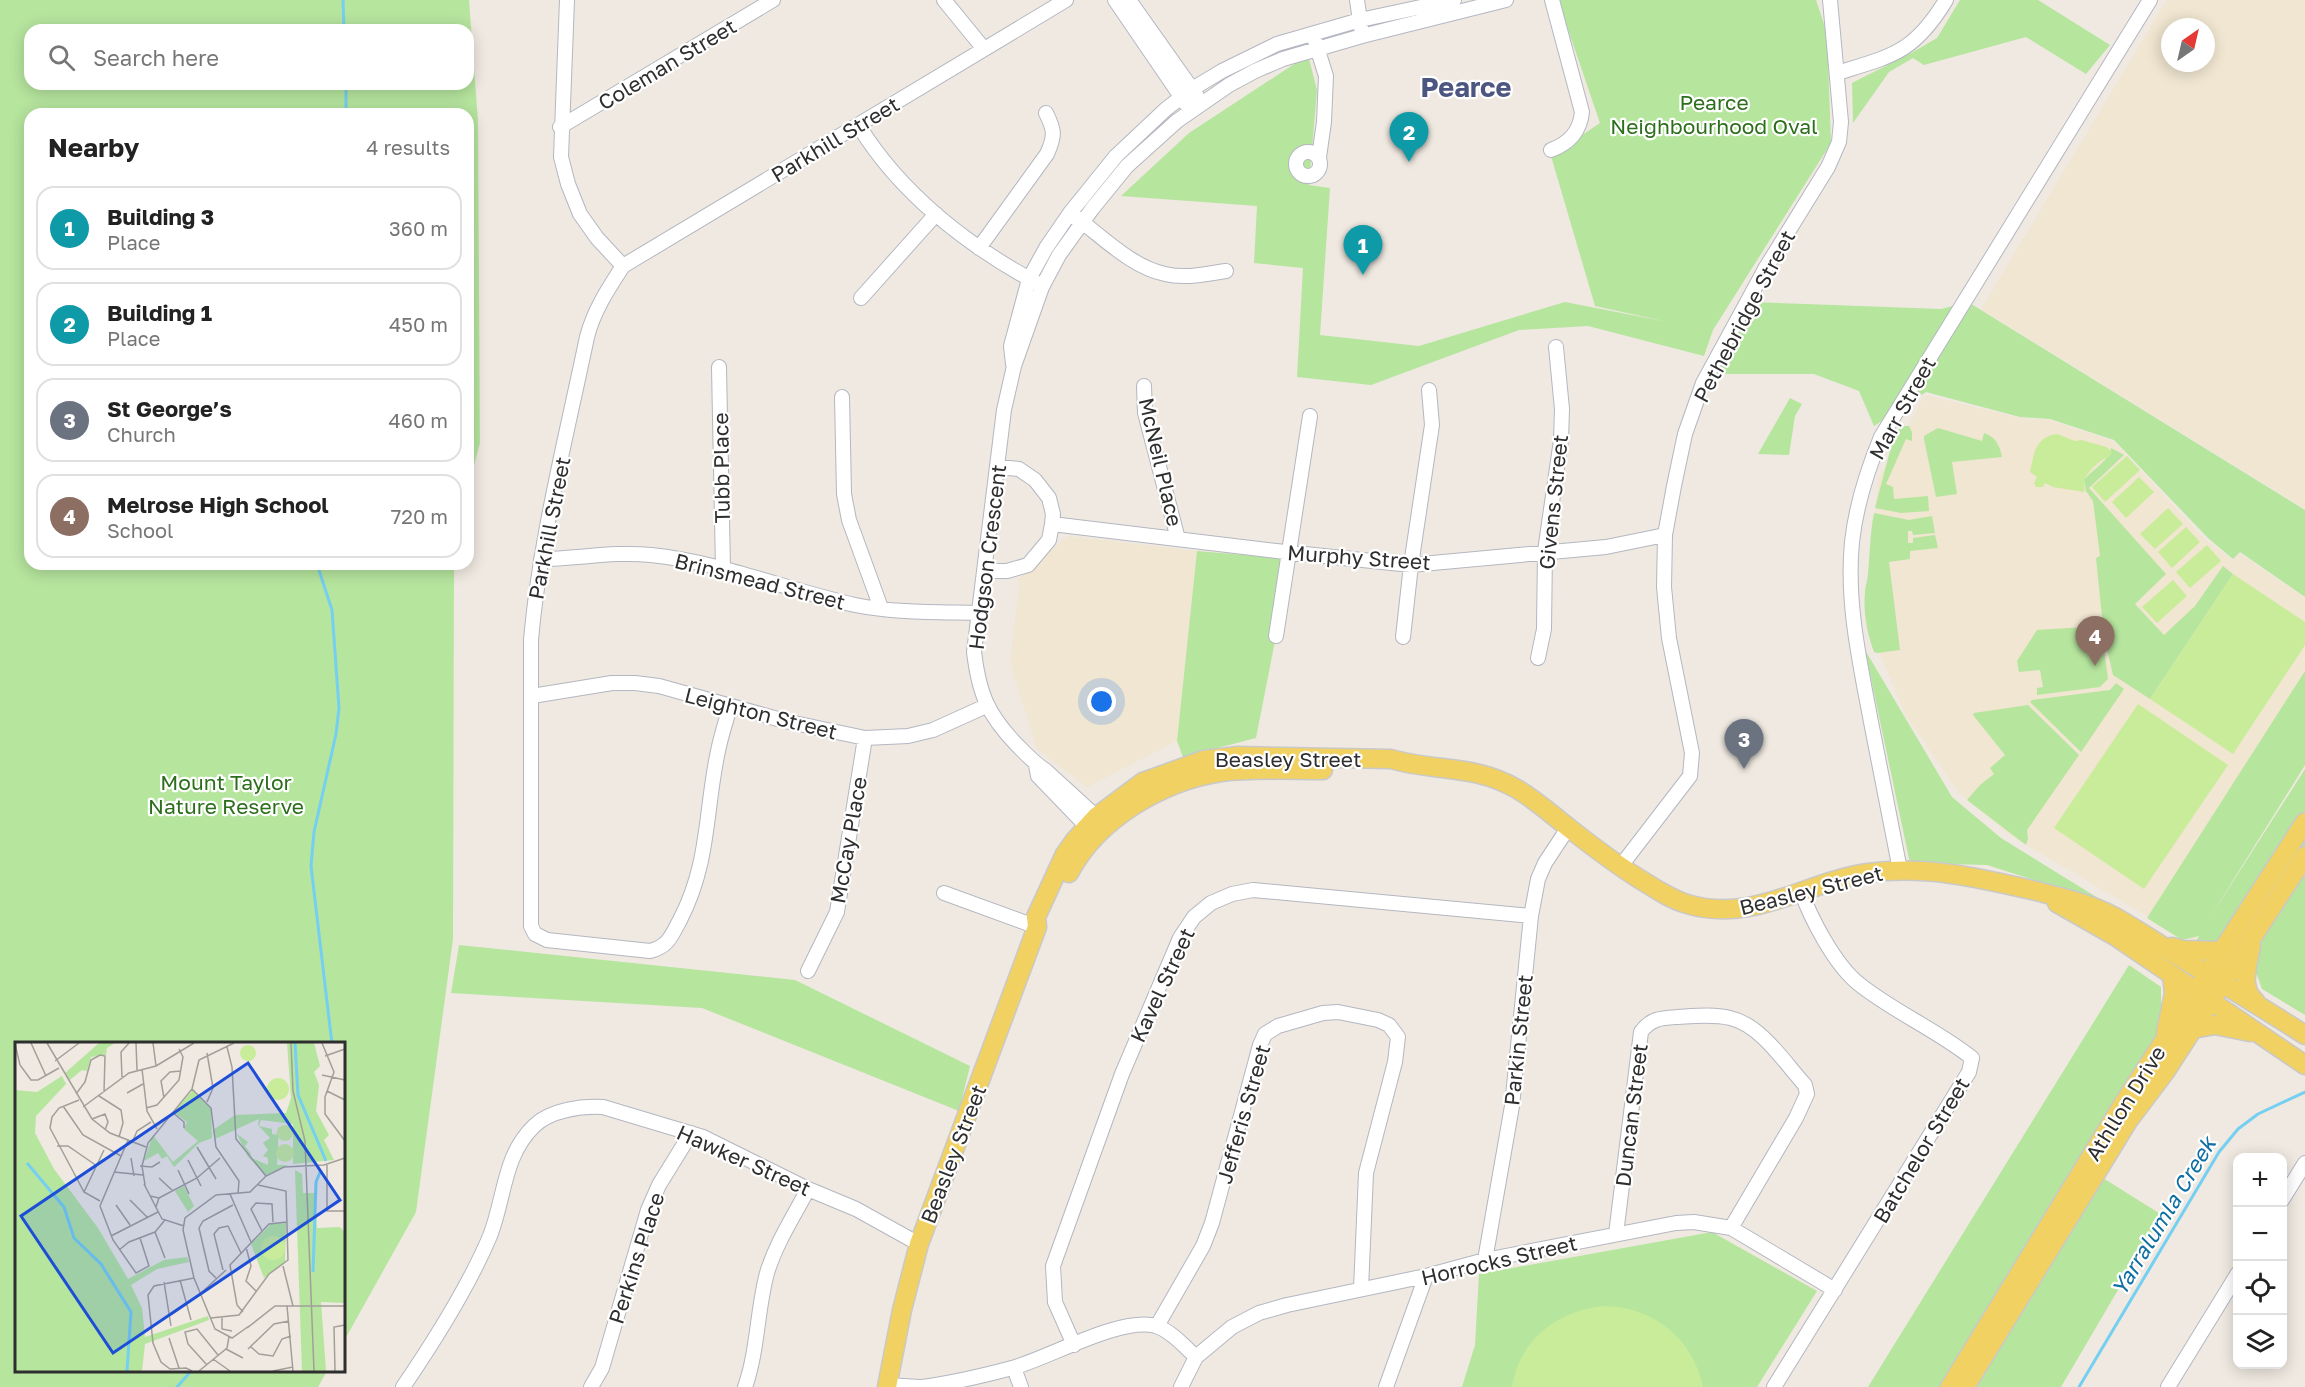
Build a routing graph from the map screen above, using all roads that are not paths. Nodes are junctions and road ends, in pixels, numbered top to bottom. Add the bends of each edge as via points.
1 (567, 0) edge
2 (944, 0) edge
3 (1066, 0) edge
4 (1357, 0) edge
5 (1454, 0) edge
6 (1506, 0) edge
7 (1552, 0) edge
8 (1830, 0) edge
9 (1946, 0) edge
10 (2150, 0) edge
11 (767, 2) edge
12 (1126, 2) edge
13 (1360, 20) junction
14 (1313, 33) junction
15 (1362, 36) junction
16 (984, 49) junction
17 (1317, 49) junction
18 (1837, 73) junction
19 (1187, 93) junction
20 (1196, 107) junction
21 (1046, 113) dead end
22 (859, 126) junction
23 (560, 127) junction
24 (1551, 150) dead end
25 (1319, 157) dead end
26 (936, 214) junction
27 (1076, 217) junction
28 (979, 248) junction
29 (623, 266) junction
30 (1226, 271) dead end
31 (1029, 279) junction
32 (1042, 286) junction
33 (861, 298) dead end
34 (1556, 347) dead end
35 (1014, 366) junction
36 (719, 367) dead end
37 (1144, 386) dead end
38 (1429, 390) dead end
39 (842, 397) dead end
40 (1310, 416) dead end
41 (998, 467) junction
42 (1052, 524) junction
43 (1665, 535) junction
44 (1178, 539) junction
45 (1545, 551) junction
46 (1288, 552) junction
47 (541, 559) junction
48 (1411, 565) junction
49 (723, 569) junction
50 (984, 572) junction
51 (881, 608) junction
52 (978, 613) junction
53 (1276, 636) dead end
54 (1403, 638) dead end
55 (1538, 658) dead end
56 (532, 696) junction
57 (986, 706) junction
58 (730, 707) junction
59 (865, 738) junction
60 (2305, 822) edge
61 (1097, 827) junction
62 (1568, 828) junction
63 (2305, 855) edge
64 (1620, 867) junction
65 (1900, 870) junction
66 (1801, 891) junction
67 (2038, 892) junction
68 (945, 893) dead end
69 (1531, 916) junction
70 (1037, 927) junction
71 (2252, 938) junction
72 (2153, 940) junction
73 (2222, 951) junction
74 (808, 971) dead end
75 (2172, 975) junction
76 (2215, 979) junction
77 (2203, 996) junction
78 (2263, 1008) junction
79 (2193, 1029) junction
80 (2258, 1034) junction
81 (2305, 1035) edge
82 (2165, 1040) junction
83 (2305, 1065) edge
84 (691, 1133) junction
85 (2305, 1163) edge
86 (808, 1189) junction
87 (2287, 1193) edge
88 (1731, 1228) junction
89 (1616, 1234) junction
90 (919, 1244) junction
91 (1485, 1260) junction
92 (1426, 1276) junction
93 (2233, 1281) edge
94 (1361, 1289) junction
95 (1835, 1290) junction
96 (1157, 1326) junction
97 (1074, 1345) junction
98 (1196, 1357) junction
99 (1014, 1368) junction
100 (887, 1386) edge
101 (403, 1387) edge
102 (591, 1387) edge
103 (745, 1387) edge
104 (921, 1387) edge
105 (1021, 1387) edge
106 (1181, 1387) edge
107 (1386, 1387) edge
108 (1774, 1387) edge
109 (1950, 1387) edge
110 (1965, 1387) edge
111 (2168, 1387) edge

1 - 23 street
2 - 16 street
3 - 16 street, Parkhill Street
4 - 13 street
5 - 13 street, Hodgson Crescent
6 - 15 street, Hodgson Crescent
7 - 24 street via 1582,112 1574,135
8 - 18 street, Pethebridge Street
9 - 18 street via 1908,46 1885,59
10 - 65 street, Marr Street via 1881,437 1865,475 1852,542 1850,588 1858,653
11 - 23 street, Coleman Street
12 - 19 street
13 - 14 street, Hodgson Crescent
13 - 15 street
14 - 17 street
14 - 19 street, Hodgson Crescent via 1277,44
15 - 17 street, Hodgson Crescent
16 - 22 street, Parkhill Street
17 - 20 street, Hodgson Crescent via 1255,71
17 - 25 street via 1326,76
18 - 43 street, Pethebridge Street via 1839,142 1828,168 1765,269 1703,383 1685,434
19 - 20 street
19 - 27 street, Hodgson Crescent via 1116,156
20 - 27 street, Hodgson Crescent via 1127,166
21 - 28 street via 1054,139 1047,154
22 - 26 street via 884,161
22 - 29 street, Parkhill Street
23 - 29 street via 561,157 580,213
26 - 28 street
26 - 33 street
27 - 30 street via 1150,270 1178,276
27 - 31 street, Hodgson Crescent via 1046,248
27 - 32 street, Hodgson Crescent
28 - 31 street
29 - 47 street, Parkhill Street via 592,318
31 - 32 street
31 - 35 street, Hodgson Crescent via 1011,346
32 - 35 street, Hodgson Crescent
34 - 45 street, Givens Street via 1561,440
35 - 41 street, Hodgson Crescent
36 - 49 street, Tubb Place
37 - 44 street, McNeil Place via 1145,413
38 - 48 street via 1432,425
39 - 51 street via 844,494 849,520
40 - 46 street
41 - 42 street via 1019,469 1035,480 1049,498
41 - 50 street, Hodgson Crescent
42 - 44 street, Murphy Street
42 - 50 street via 1048,540 1028,565 1007,572
43 - 45 street, Murphy Street via 1606,547
43 - 64 street, Pethebridge Street via 1664,587 1669,638 1692,753 1689,776
44 - 46 street, Murphy Street
45 - 48 street, Murphy Street
45 - 55 street, Givens Street via 1544,628
46 - 48 street, Murphy Street
46 - 53 street
47 - 49 street, Brinsmead Street via 626,553 683,559
47 - 56 street, Parkhill Street via 531,640
48 - 54 street
49 - 51 street, Brinsmead Street
50 - 52 street, Hodgson Crescent
51 - 52 street, Brinsmead Street
52 - 57 street, Hodgson Crescent via 974,652 977,680
56 - 58 street, Leighton Street via 635,683
56 - 58 street, Parkhill Street via 531,926 547,940 650,951 662,947 670,938 698,880 717,752
57 - 59 street, Leighton Street via 933,730 908,736
57 - 61 street, Hodgson Crescent via 1036,765 1038,776
58 - 59 street, Leighton Street
59 - 74 street, McCay Place via 839,903
60 - 73 main road, Athllon Drive
61 - 62 main road, Beasley Street via 1153,795 1221,772 1395,770 1407,764 1488,775 1516,789
61 - 70 main road, Beasley Street via 1046,919
62 - 64 main road, Beasley Street
62 - 69 street, Parkin Street via 1538,879
63 - 71 main road, Athllon Drive
64 - 66 main road, Beasley Street via 1660,892 1687,904 1714,909 1743,909
65 - 66 main road, Beasley Street via 1865,873
65 - 67 main road, Beasley Street via 1947,872
66 - 95 street, Batchelor Street via 1838,960 1858,984 1971,1058 1969,1072
67 - 72 main road, Beasley Street via 2069,897 2112,915
67 - 75 main road, Beasley Street via 2115,936
68 - 70 street
69 - 91 street, Parkin Street via 1512,1106
69 - 97 street, Kavel Street via 1253,890 1211,903 1194,917 1180,938 1122,1074 1053,1266 1055,1302
70 - 90 main road, Beasley Street
71 - 76 main road, Athllon Drive
71 - 78 main road via 2245,983 2248,996
72 - 73 main road via 2183,950
72 - 76 main road, Beasley Street
73 - 76 main road, Athllon Drive
75 - 77 main road, Beasley Street
75 - 82 main road via 2174,993
76 - 77 main road, Athllon Drive
76 - 78 main road, Beasley Street
77 - 79 main road, Athllon Drive
77 - 80 main road, Beasley Street
77 - 82 main road, Athllon Drive
78 - 81 main road, Beasley Street
79 - 80 main road via 2215,1025
79 - 110 main road, Athllon Drive via 2115,1142
80 - 83 main road, Beasley Street
82 - 109 main road, Athllon Drive
84 - 86 street, Hawker Street
84 - 101 street, Hawker Street via 603,1107 572,1110 537,1124 518,1145 490,1235 476,1264
84 - 102 street, Perkins Place via 648,1210 602,1368
85 - 87 street
86 - 90 street, Hawker Street via 856,1209
86 - 103 street via 767,1273 752,1367
88 - 89 street, Horrocks Street via 1694,1222
88 - 89 street, Duncan Street via 1807,1094 1805,1085 1756,1032 1741,1021 1706,1016 1657,1019 1641,1032
88 - 95 street, Horrocks Street
89 - 91 street, Horrocks Street
90 - 100 main road, Beasley Street
91 - 92 street, Horrocks Street
92 - 94 street, Horrocks Street
92 - 107 street
93 - 111 street
94 - 96 street, Jefferis Street via 1366,1173 1398,1037 1389,1025 1378,1020 1323,1013 1278,1026 1265,1034 1212,1223
94 - 98 street, Horrocks Street via 1259,1313 1232,1327
95 - 108 street, Batchelor Street
96 - 97 street via 1125,1327
96 - 98 street
97 - 99 street
98 - 106 street, Horrocks Street
99 - 104 street
99 - 105 street
100 - 104 street

